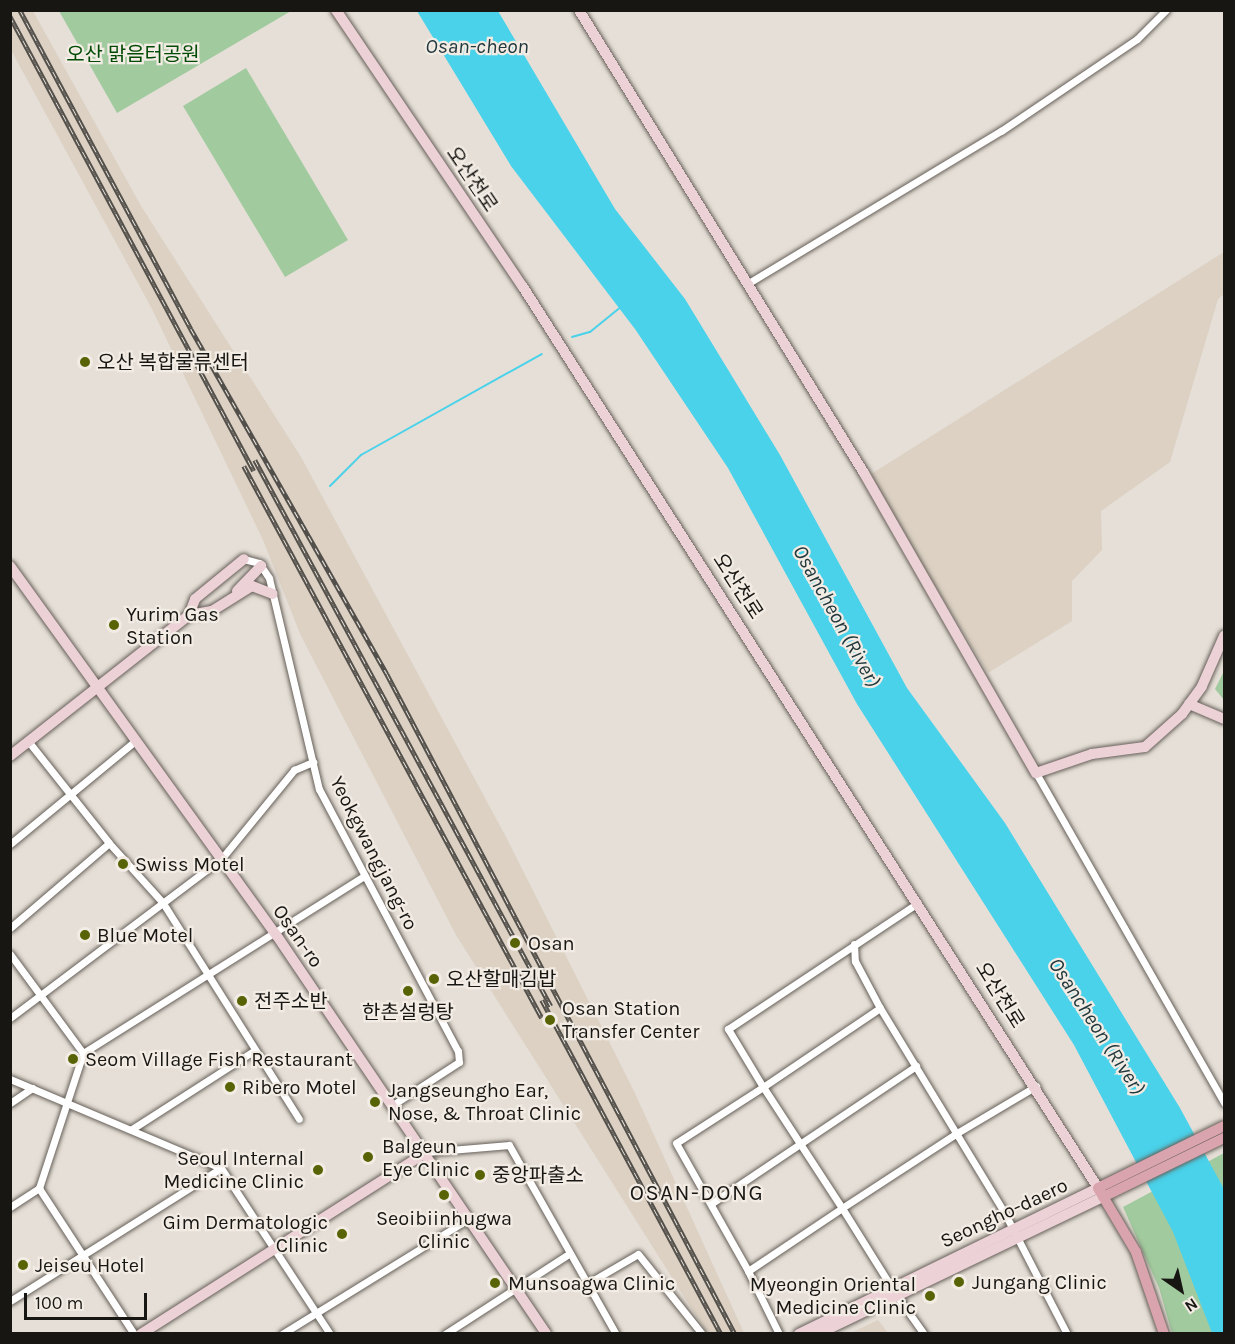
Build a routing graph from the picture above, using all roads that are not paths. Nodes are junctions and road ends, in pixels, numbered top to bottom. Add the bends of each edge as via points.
1 (336, 10) edge
2 (579, 10) edge
3 (1163, 13) edge
4 (747, 284) junction
5 (244, 558) joint
6 (10, 566) edge
7 (261, 566) junction
8 (237, 592) junction
9 (273, 594) junction
10 (189, 615) junction
11 (1224, 636) edge
12 (96, 687) junction
13 (1189, 704) junction
14 (1224, 719) edge
15 (28, 741) junction
16 (135, 741) junction
17 (10, 756) edge
18 (313, 762) junction
19 (1036, 773) junction
20 (70, 794) junction
21 (109, 843) junction
22 (10, 844) edge
23 (222, 858) junction
24 (363, 877) junction
25 (920, 901) junction
26 (163, 903) junction
27 (10, 928) edge
28 (277, 936) junction
29 (854, 944) junction
30 (10, 954) edge
31 (209, 977) junction
32 (43, 993) junction
33 (880, 1008) junction
34 (10, 1018) edge
35 (255, 1050) junction
36 (83, 1053) junction
37 (916, 1066) junction
38 (10, 1079) edge
39 (1036, 1086) junction
40 (763, 1087) junction
41 (32, 1088) junction
42 (67, 1102) junction
43 (10, 1103) edge
44 (1224, 1103) edge
45 (394, 1104) junction
46 (299, 1119) dead end
47 (1224, 1126) edge
48 (132, 1130) junction
49 (957, 1133) junction
50 (1224, 1138) edge
51 (800, 1143) junction
52 (427, 1152) junction
53 (221, 1168) junction
54 (39, 1188) junction
55 (1105, 1190) junction
56 (712, 1203) junction
57 (10, 1207) edge
58 (842, 1208) junction
59 (470, 1218) junction
60 (1015, 1231) junction
61 (274, 1247) junction
62 (83, 1255) junction
63 (567, 1255) junction
64 (748, 1271) junction
65 (585, 1285) junction
66 (515, 1289) junction
67 (894, 1292) junction
68 (10, 1301) edge
69 (316, 1312) junction
70 (134, 1334) edge
71 (141, 1334) edge
72 (282, 1334) edge
73 (330, 1334) edge
74 (445, 1334) edge
75 (546, 1334) edge
76 (616, 1334) edge
77 (702, 1334) edge
78 (779, 1334) edge
79 (799, 1334) edge
80 (818, 1334) edge
81 (924, 1334) edge
82 (1067, 1334) edge
83 (1164, 1334) edge

1 - 25 street, 오산천로 via 523,286
2 - 4 street
3 - 4 street via 1137,39 1001,131
4 - 19 street via 864,473
5 - 7 street
5 - 10 street via 195,598
6 - 12 street, Osan-ro
7 - 8 street
7 - 9 street, Yeokgwangjang-ro
8 - 9 street via 252,586
8 - 10 street via 212,610
9 - 18 street, Yeokgwangjang-ro
10 - 12 street
11 - 13 street
12 - 15 street
12 - 16 street, Osan-ro
13 - 14 street
13 - 19 street via 1145,747 1092,754
15 - 17 street
15 - 20 street
16 - 20 street
16 - 23 street, Osan-ro
18 - 23 street via 294,770
18 - 24 street, Yeokgwangjang-ro via 319,789
19 - 44 street
20 - 21 street
20 - 22 street
21 - 26 street
21 - 27 street
23 - 26 street
23 - 28 street, Osan-ro
24 - 28 street
24 - 45 street, Yeokgwangjang-ro via 443,1022 459,1062
25 - 29 street
25 - 39 street, 오산천로
26 - 31 street
26 - 32 street
28 - 31 street
28 - 45 street, Osan-ro
29 - 33 street via 855,961
29 - 40 street via 728,1029
30 - 32 street
31 - 35 street
31 - 36 street
32 - 34 street
32 - 36 street
33 - 37 street
33 - 40 street
35 - 46 street
35 - 48 street
36 - 42 street
37 - 49 street
37 - 51 street
38 - 41 street
39 - 49 street
39 - 55 street, 오산천로
40 - 51 street
40 - 56 street via 676,1143
41 - 42 street
41 - 43 street
42 - 48 street
42 - 54 street
45 - 52 street, Osan-ro
47 - 55 main road, Seongho-daero
48 - 53 street
49 - 58 street
49 - 60 street
50 - 55 main road, Seongho-daero
51 - 56 street
51 - 58 street
52 - 59 street, Osan-ro
52 - 61 street
52 - 63 street via 509,1145
53 - 61 street
53 - 62 street
54 - 57 street
54 - 62 street
55 - 60 street, Seongho-daero
55 - 83 main road, 오산천로 via 1136,1252
56 - 64 street
58 - 64 street
58 - 67 street
59 - 66 street, Osan-ro
59 - 69 street
60 - 67 street, Seongho-daero
60 - 82 street
61 - 69 street
61 - 71 street
62 - 68 street
62 - 70 street
63 - 65 street
63 - 66 street
64 - 78 street
65 - 76 street
65 - 77 street via 638,1254
66 - 74 street
66 - 75 street, Osan-ro
67 - 79 street, Seongho-daero
67 - 80 street, Seongho-daero
67 - 81 street
69 - 72 street
69 - 73 street

